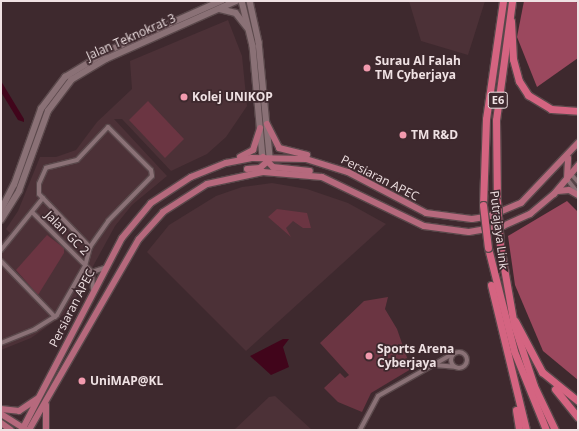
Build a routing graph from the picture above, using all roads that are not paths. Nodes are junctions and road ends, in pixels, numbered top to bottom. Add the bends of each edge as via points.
1 (236, 1) edge
2 (242, 1) edge
3 (250, 1) edge
4 (256, 1) edge
5 (503, 1) edge
6 (512, 1) edge
7 (219, 2) edge
8 (510, 9) junction
9 (218, 10) junction
10 (253, 14) junction
11 (253, 46) junction
12 (578, 112) edge
13 (267, 124) junction
14 (260, 128) junction
15 (578, 143) edge
16 (570, 153) junction
17 (266, 157) junction
18 (226, 163) junction
19 (266, 163) junction
20 (578, 165) edge
21 (338, 168) junction
22 (568, 175) junction
23 (322, 176) junction
24 (225, 178) junction
25 (548, 178) junction
26 (578, 182) edge
27 (554, 194) junction
28 (578, 194) edge
29 (43, 198) junction
30 (1, 210) edge
31 (33, 213) junction
32 (1, 220) edge
33 (90, 247) junction
34 (1, 250) edge
35 (488, 250) junction
36 (1, 261) edge
37 (85, 266) junction
38 (104, 268) junction
39 (92, 273) junction
40 (93, 289) junction
41 (512, 316) junction
42 (55, 317) junction
43 (523, 332) junction
44 (2, 343) edge
45 (504, 346) junction
46 (454, 353) junction
47 (455, 367) junction
48 (426, 368) junction
49 (41, 393) junction
50 (48, 396) junction
51 (578, 401) edge
52 (1, 409) edge
53 (1, 414) edge
54 (578, 417) edge
55 (1, 423) edge
56 (12, 430) edge
57 (25, 430) edge
58 (46, 430) edge
59 (360, 430) edge
60 (519, 430) edge
61 (526, 430) edge
62 (546, 430) edge
63 (555, 430) edge

1 - 9 main road, Jalan Teknokrat 3
2 - 11 main road
3 - 10 main road
4 - 10 main road
5 - 35 highway, Putrajaya Link / E6, bridge via 486,119 483,205
6 - 8 highway, Putrajaya Link / E6
7 - 30 main road, Jalan Teknokrat 3 via 108,51 65,77 41,110 14,185
8 - 12 highway via 513,59 518,82 542,105
8 - 41 highway, Putrajaya Link / E6, bridge via 496,120 500,245
9 - 11 main road via 230,10 242,17
9 - 32 main road, Jalan Teknokrat 3 via 106,58 66,86 48,111 19,191
10 - 13 main road
11 - 14 main road
13 - 17 main road
13 - 21 main road via 279,148
14 - 17 main road
14 - 18 main road via 253,150
15 - 16 main road, Persiaran APEC
16 - 22 main road
16 - 25 main road, Persiaran APEC
17 - 18 main road, Persiaran APEC
17 - 19 main road
17 - 21 main road, Persiaran APEC via 306,159
18 - 38 main road, Persiaran APEC via 191,177 151,203 130,227
19 - 23 main road
19 - 24 main road
20 - 22 main road, Persiaran APEC
21 - 25 main road, Persiaran APEC via 415,208 454,219 479,218 506,211 525,200
22 - 25 main road
22 - 26 street
22 - 27 main road, Persiaran APEC
22 - 28 street
23 - 24 main road, Persiaran APEC via 262,172
23 - 27 main road, Persiaran APEC via 349,186 415,223 456,233 503,226 530,214
24 - 50 main road, Persiaran APEC via 184,196 144,232
27 - 28 main road via 563,189
29 - 31 street
29 - 33 street
29 - 33 street via 38,189 44,170 77,160 106,127 152,174 119,207
31 - 34 street
31 - 37 street, Jalan GC 2
33 - 37 street
35 - 45 highway
35 - 62 highway, Putrajaya Link / E6 via 514,351
36 - 42 street
37 - 39 street, Jalan GC 2
37 - 42 street
38 - 39 street
38 - 40 main road, Persiaran APEC
39 - 40 street, Jalan GC 2
40 - 49 main road, Persiaran APEC
41 - 43 highway
41 - 63 highway, Putrajaya Link / E6 via 534,386
42 - 44 street
43 - 51 highway via 547,378
43 - 54 highway via 538,370
45 - 60 highway
45 - 61 highway
46 - 47 street via 451,359
46 - 47 street via 463,353 468,359 463,368
46 - 48 street
47 - 48 street via 443,364
48 - 59 street via 378,396
49 - 52 main road via 19,411
49 - 57 main road, Persiaran APEC
50 - 57 main road, Persiaran APEC
50 - 58 main road via 44,415
53 - 57 main road
55 - 56 main road

